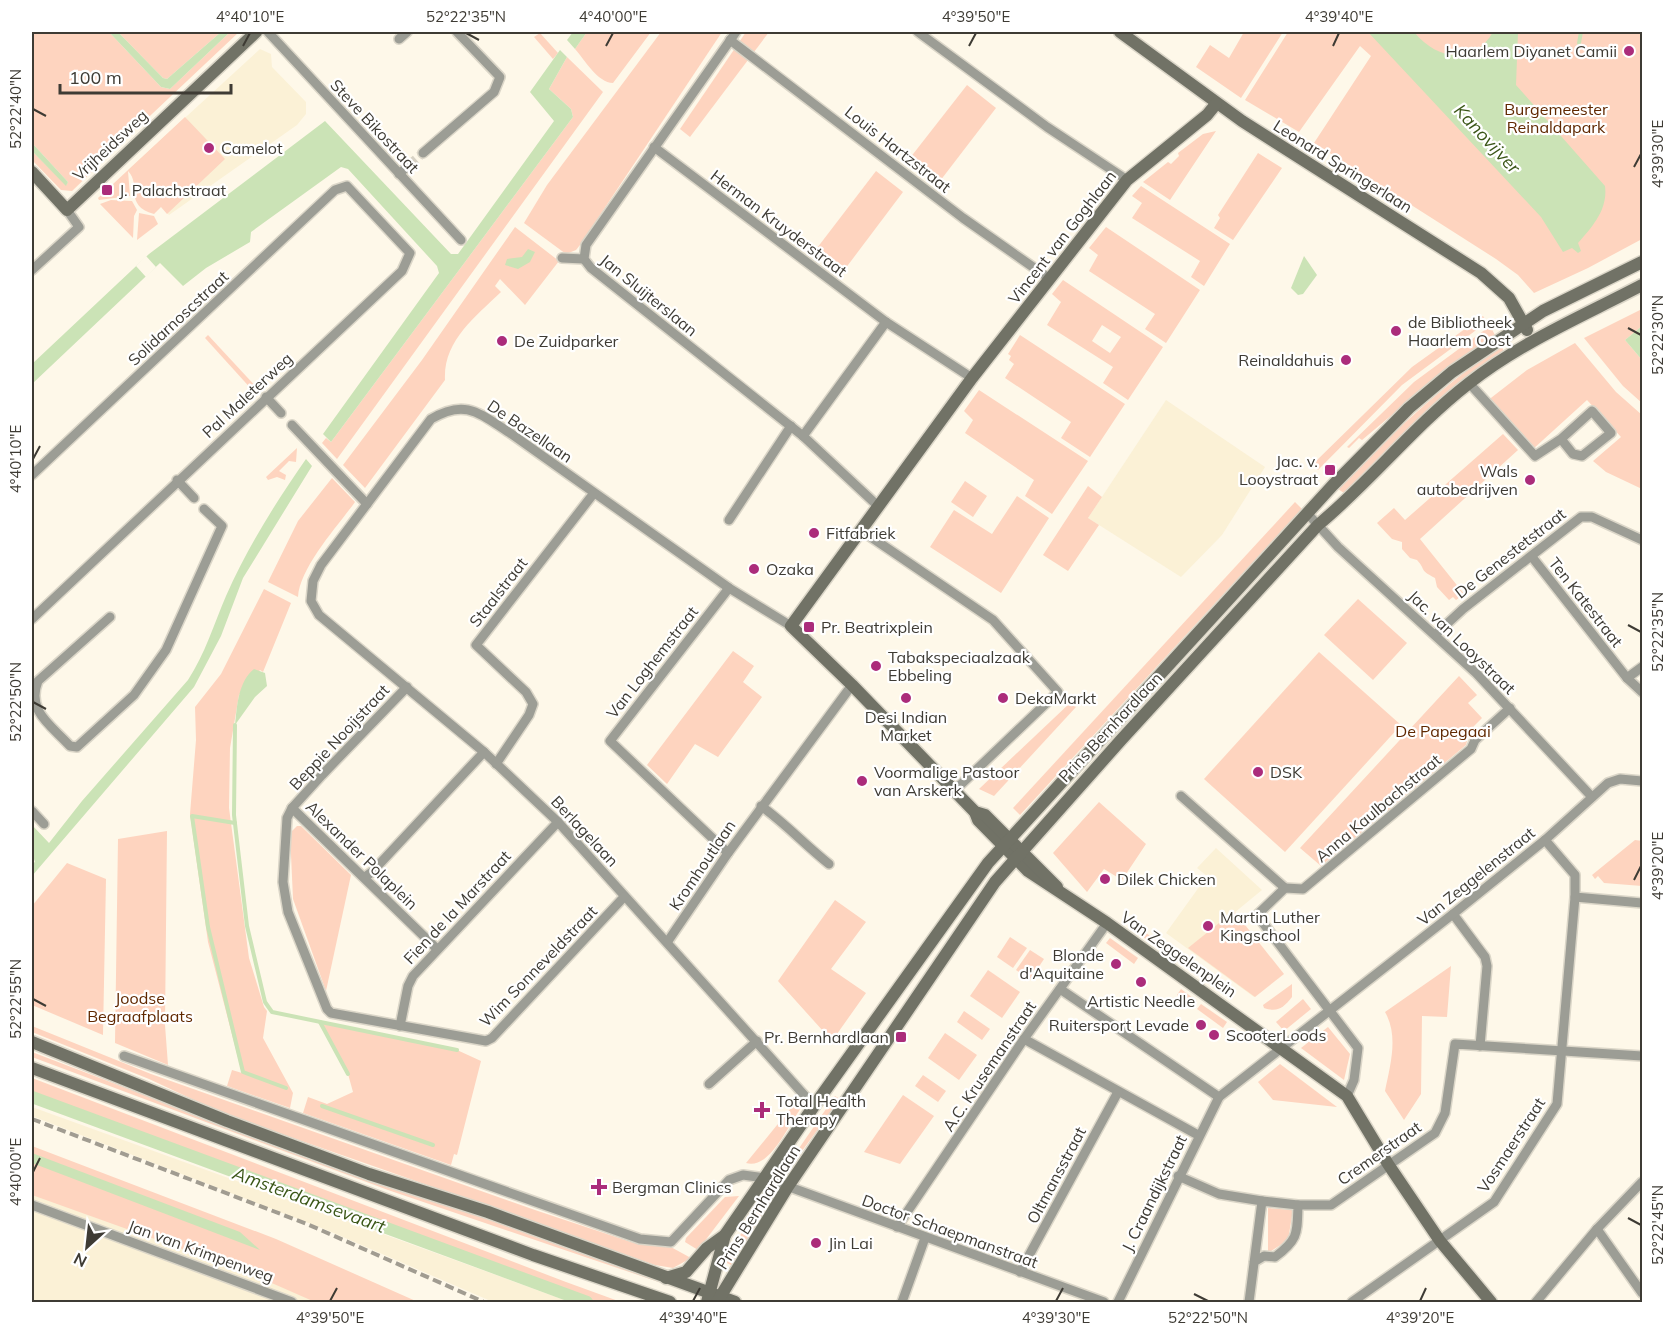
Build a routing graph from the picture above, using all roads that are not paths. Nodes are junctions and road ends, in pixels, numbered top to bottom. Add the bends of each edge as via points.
1 (256, 32) edge
2 (268, 32) edge
3 (407, 32) edge
4 (458, 32) edge
5 (736, 32) edge
6 (918, 32) edge
7 (1120, 32) edge
8 (399, 39) dead end
9 (730, 40) junction
10 (1216, 104) junction
11 (654, 147) junction
12 (423, 153) tunnel mouth
13 (409, 165) tunnel mouth
14 (32, 172) edge
15 (399, 174) junction
16 (1127, 180) junction
17 (347, 186) joint
18 (67, 210) junction
19 (461, 240) dead end
20 (562, 258) dead end
21 (584, 259) junction
22 (1642, 262) edge
23 (32, 270) edge
24 (1050, 279) junction
25 (1642, 285) edge
26 (886, 322) junction
27 (1524, 324) junction
28 (1532, 340) junction
29 (972, 378) junction
30 (1469, 383) junction
31 (266, 398) junction
32 (281, 413) dead end
33 (292, 424) dead end
34 (791, 426) junction
35 (803, 436) junction
36 (1561, 440) junction
37 (32, 475) edge
38 (177, 480) junction
39 (594, 493) junction
40 (194, 498) dead end
41 (367, 504) junction
42 (879, 507) junction
43 (204, 508) dead end
44 (1308, 513) junction
45 (729, 520) dead end
46 (1318, 525) junction
47 (862, 531) junction
48 (1642, 540) edge
49 (1532, 557) junction
50 (729, 588) junction
51 (312, 601) joint
52 (110, 617) dead end
53 (32, 619) edge
54 (790, 626) junction
55 (1436, 634) junction
56 (1642, 667) edge
57 (32, 672) edge
58 (1627, 678) junction
59 (38, 681) junction
60 (852, 685) junction
61 (407, 687) junction
62 (1642, 692) edge
63 (1510, 708) junction
64 (484, 752) junction
65 (496, 764) junction
66 (1642, 781) edge
67 (954, 791) junction
68 (1181, 796) dead end
69 (1592, 797) junction
70 (761, 806) junction
71 (292, 808) junction
72 (32, 811) edge
73 (975, 812) junction
74 (558, 822) junction
75 (44, 824) dead end
76 (1545, 840) junction
77 (1007, 844) junction
78 (728, 853) junction
79 (1018, 854) junction
80 (829, 864) dead end
81 (365, 877) junction
82 (1285, 888) junction
83 (624, 897) junction
84 (1575, 897) junction
85 (1642, 903) edge
86 (1453, 914) junction
87 (1107, 923) junction
88 (668, 941) junction
89 (437, 949) junction
90 (1060, 989) junction
91 (1331, 1009) junction
92 (400, 1026) junction
93 (1024, 1039) junction
94 (757, 1041) junction
95 (32, 1042) edge
96 (1480, 1046) junction
97 (1281, 1047) junction
98 (1563, 1050) junction
99 (124, 1056) dead end
100 (1642, 1056) edge
101 (32, 1068) edge
102 (709, 1084) dead end
103 (1118, 1092) junction
104 (1347, 1096) junction
105 (1219, 1097) junction
106 (814, 1106) junction
107 (1198, 1135) junction
108 (1388, 1164) junction
109 (1178, 1176) junction
110 (765, 1178) junction
111 (1642, 1182) edge
112 (787, 1188) junction
113 (1262, 1201) junction
114 (32, 1204) edge
115 (1298, 1205) junction
116 (897, 1227) junction
117 (1596, 1229) junction
118 (726, 1235) junction
119 (925, 1239) junction
120 (1440, 1241) junction
121 (1254, 1262) junction
122 (1020, 1272) junction
123 (666, 1278) junction
124 (266, 1291) junction
125 (1642, 1293) edge
126 (713, 1299) edge
127 (263, 1302) edge
128 (292, 1302) edge
129 (670, 1302) edge
130 (735, 1302) edge
131 (902, 1302) edge
132 (1104, 1302) edge
133 (1118, 1302) edge
134 (1249, 1302) edge
135 (1352, 1302) edge
136 (1491, 1302) edge
137 (1536, 1302) edge

1 - 18 main road, Vrijheidsweg
2 - 15 street, Steve Bikostraat
3 - 8 street
4 - 12 street via 500,77 494,92
5 - 9 street, Jan Sluijterslaan
6 - 16 street
7 - 10 main road, Leonard Springerlaan
9 - 11 street, Jan Sluijterslaan
9 - 24 street, Louis Hartzstraat via 963,219
10 - 16 main road, Vincent van Goghlaan
10 - 27 main road, Leonard Springerlaan via 1481,273 1504,293
11 - 21 street, Jan Sluijterslaan via 586,245
11 - 26 street, Herman Kruyderstraat
13 - 15 street
14 - 18 main road
15 - 19 street, Steve Bikostraat
16 - 24 main road, Vincent van Goghlaan
17 - 31 street, Pal Maleterweg via 410,253 408,263
17 - 37 street, Solidarnoscstraat via 335,190
18 - 23 street via 79,227
20 - 21 street
21 - 34 street, Jan Sluijterslaan
22 - 27 main road, Prins Bernhardlaan
24 - 29 main road, Vincent van Goghlaan
25 - 28 main road, Prins Bernhardlaan
26 - 29 street
26 - 35 street
27 - 28 main road, Leonard Springerlaan
27 - 44 main road, Prins Bernhardlaan via 1452,372 1409,408
28 - 30 main road, Prins Bernhardlaan
29 - 42 main road, Vincent van Goghlaan
30 - 36 street via 1535,456
30 - 46 main road, Prins Bernhardlaan
31 - 32 street
31 - 38 street, Pal Maleterweg
33 - 41 street
34 - 35 street, Jan Sluijterslaan
34 - 45 street
35 - 42 street, Jan Sluijterslaan
36 - 36 street via 1574,454 1582,456 1611,433 1592,411
38 - 40 street
38 - 53 street, Pal Maleterweg
39 - 41 street, De Bazellaan via 510,433 462,408 446,410 431,419
39 - 50 street, De Bazellaan
39 - 65 street, Staalstraat via 476,645 534,704
41 - 51 street, De Bazellaan via 321,565 313,581
42 - 47 main road, Vincent van Goghlaan
43 - 59 street via 222,526 166,650 134,695 78,747 70,746 36,709 33,693
44 - 46 street, Jac. van Looystraat
44 - 77 main road, Prins Bernhardlaan
46 - 55 street, Jac. van Looystraat
46 - 79 main road, Prins Bernhardlaan
47 - 54 main road, Vincent van Goghlaan
47 - 67 street via 993,620 1058,692
48 - 49 street, De Genestetstraat via 1581,517
49 - 55 street, De Genestetstraat
49 - 58 street, Ten Katestraat
50 - 54 street, De Bazellaan
50 - 78 street, Van Loghemstraat via 610,741
51 - 61 street, Berlagelaan via 319,615
52 - 59 street
54 - 60 main road
55 - 63 street, Jac. van Looystraat
56 - 58 street
57 - 59 street
58 - 62 street, Ten Katestraat
60 - 67 main road
60 - 70 street, Kromhoutlaan
61 - 64 street, Berlagelaan
61 - 71 street, Beppie Nooijstraat
63 - 69 street, Jac. van Looystraat
63 - 82 street, Anna Kaulbachstraat via 1474,740 1471,749 1303,889
64 - 65 street, Berlagelaan
64 - 81 street
65 - 74 street, Berlagelaan
66 - 69 street, Van Zeggelenstraat via 1620,779 1608,783
67 - 73 main road
68 - 82 street
69 - 76 street, Van Zeggelenstraat
70 - 78 street, Kromhoutlaan
70 - 80 street via 788,825 796,838
71 - 81 street, Alexander Polaplein
71 - 92 street, Wim Sonneveldstraat via 287,818 283,882 288,912 327,1009
72 - 75 street
73 - 77 main road via 988,831
73 - 77 main road via 985,815
74 - 83 street, Berlagelaan
74 - 89 street, Fien de la Marstraat
76 - 84 street, Vosmaerstraat via 1575,875
76 - 86 street, Van Zeggelenstraat
77 - 79 main road, Van Zeggelenplein
77 - 106 main road, Prins Bernhardlaan via 988,863
78 - 88 street, Kromhoutlaan
79 - 87 main road, Van Zeggelenplein
79 - 112 main road, Prins Bernhardlaan
81 - 89 street, Alexander Polaplein
82 - 91 street via 1257,915
83 - 88 street, Berlagelaan
83 - 92 street, Wim Sonneveldstraat via 492,1038 477,1041
84 - 85 street
84 - 98 street, Vosmaerstraat
86 - 91 street, Van Zeggelenstraat
86 - 96 street via 1485,957 1487,966
87 - 90 street, A.C. Krusemanstraat
87 - 97 main road, Van Zeggelenplein
88 - 94 street, Berlagelaan
89 - 92 street, Fien de la Marstraat via 410,981
90 - 93 street, A.C. Krusemanstraat
90 - 105 street
91 - 97 street
91 - 104 street via 1358,1048 1354,1080
93 - 103 street
93 - 116 street, A.C. Krusemanstraat
94 - 102 street
94 - 106 street, Berlagelaan
95 - 123 main road via 227,1121
96 - 98 street
96 - 108 street, Cremerstraat via 1455,1044 1445,1113 1435,1133
97 - 104 main road, Van Zeggelenplein
97 - 105 street
98 - 100 street
98 - 120 street, Vosmaerstraat via 1557,1104 1494,1202
99 - 110 street via 640,1239 671,1242 729,1180 743,1175
101 - 129 main road via 533,1256
103 - 107 street
103 - 122 street, Oltmansstraat
104 - 108 main road
105 - 107 street, J. Craandijkstraat
106 - 110 main road, Prins Bernhardlaan
107 - 109 street, J. Craandijkstraat
108 - 115 street, Cremerstraat via 1331,1205
108 - 120 main road
109 - 113 street via 1219,1194
109 - 133 street, J. Craandijkstraat
110 - 112 street, Doctor Schaepmanstraat
110 - 118 main road, Prins Bernhardlaan
111 - 117 street
112 - 116 street, Doctor Schaepmanstraat
112 - 126 main road, Prins Bernhardlaan
113 - 115 street, Cremerstraat
113 - 121 street
114 - 124 street, Jan van Krimpenweg
115 - 121 street via 1292,1244 1275,1257 1264,1256
116 - 119 street, Doctor Schaepmanstraat
117 - 125 street
117 - 137 street
118 - 123 main road, Prins Bernhardlaan via 707,1248 686,1272
118 - 126 main road, Prins Bernhardlaan
119 - 122 street, Doctor Schaepmanstraat
119 - 131 street
120 - 135 street, Vosmaerstraat
120 - 136 main road
121 - 134 street
122 - 132 street, Doctor Schaepmanstraat
123 - 126 main road
124 - 127 street
124 - 128 street, Jan van Krimpenweg
126 - 130 main road

